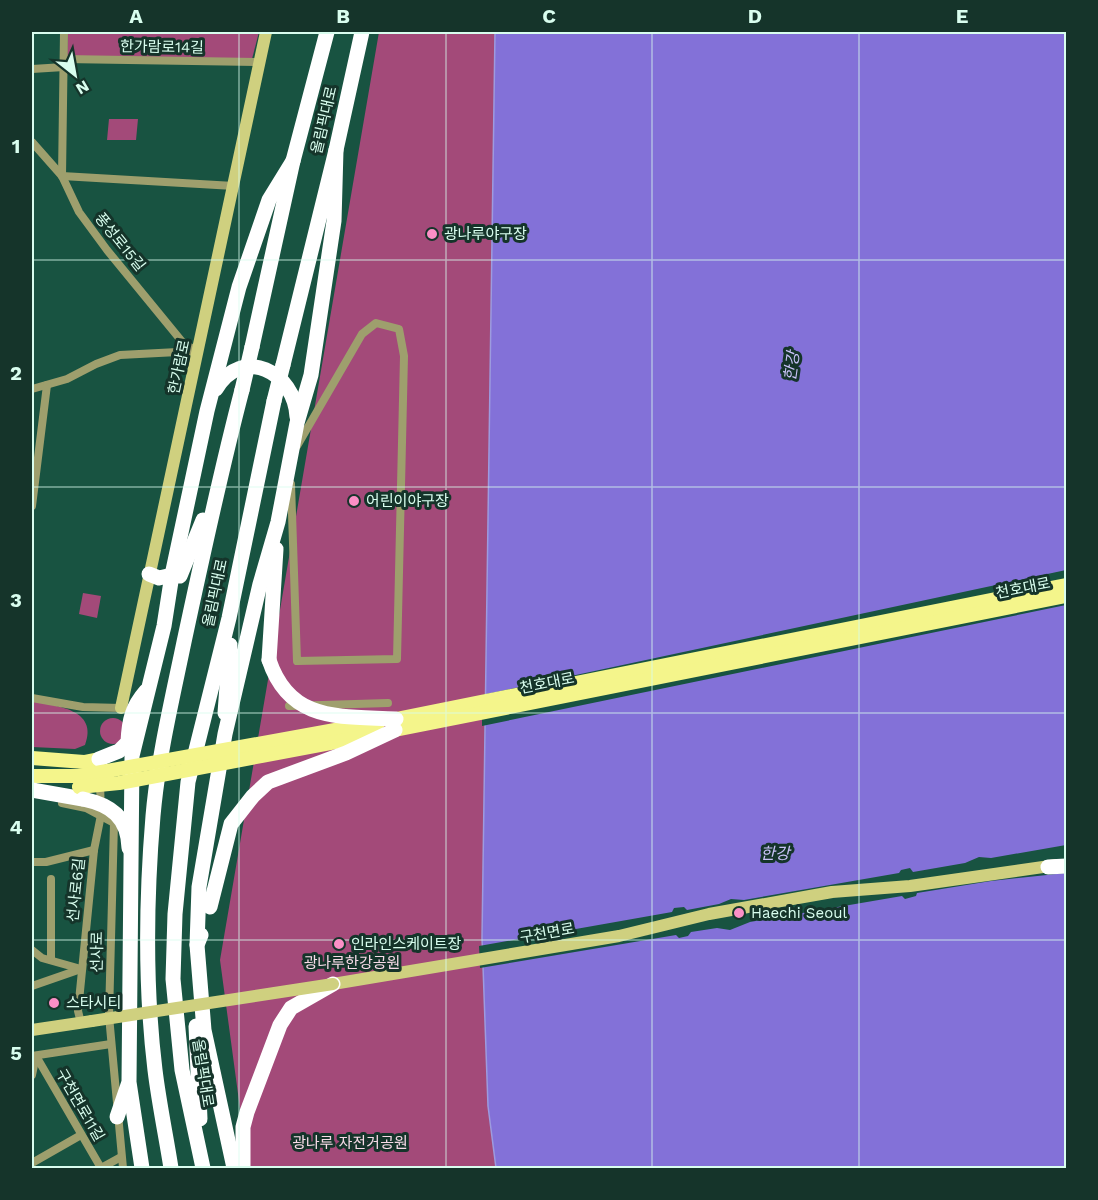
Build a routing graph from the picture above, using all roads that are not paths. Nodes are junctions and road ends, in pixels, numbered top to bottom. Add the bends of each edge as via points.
1 (64, 32) edge
2 (266, 32) edge
3 (327, 32) edge
4 (362, 32) edge
5 (260, 62) junction
6 (64, 63) junction
7 (32, 69) edge
8 (32, 142) edge
9 (336, 150) junction
10 (293, 161) junction
11 (62, 176) junction
12 (234, 186) junction
13 (198, 351) junction
14 (46, 385) junction
15 (32, 389) edge
16 (207, 411) junction
17 (297, 423) junction
18 (290, 460) junction
19 (216, 493) junction
20 (32, 506) edge
21 (278, 522) junction
22 (149, 574) junction
23 (172, 575) junction
24 (1066, 585) edge
25 (1066, 596) edge
26 (229, 618) junction
27 (164, 626) junction
28 (150, 686) junction
29 (32, 698) edge
30 (388, 702) dead end
31 (289, 706) dead end
32 (125, 713) junction
33 (396, 725) junction
34 (225, 734) junction
35 (130, 749) junction
36 (32, 758) edge
37 (99, 759) junction
38 (32, 776) edge
39 (80, 788) junction
40 (32, 789) edge
41 (32, 798) edge
42 (108, 819) junction
43 (94, 850) junction
44 (131, 850) junction
45 (32, 862) edge
46 (1066, 864) edge
47 (1048, 867) joint
48 (51, 879) dead end
49 (32, 950) edge
50 (198, 950) junction
51 (51, 960) junction
52 (81, 969) junction
53 (333, 984) junction
54 (32, 986) edge
55 (87, 1022) junction
56 (32, 1030) edge
57 (111, 1044) junction
58 (34, 1056) edge
59 (32, 1075) edge
60 (129, 1082) junction
61 (117, 1118) junction
62 (81, 1135) junction
63 (121, 1157) junction
64 (32, 1163) edge
65 (101, 1168) edge
66 (123, 1168) edge
67 (142, 1168) edge
68 (171, 1168) edge
69 (203, 1168) edge
70 (234, 1168) edge
71 (243, 1168) edge

1 - 6 street
2 - 5 main road, 한가람로
3 - 10 highway, 올림픽대로
4 - 9 highway, 올림픽대로
5 - 6 street, 한가람로14길
5 - 12 main road, 한가람로
6 - 7 street, 한가람로14길
6 - 11 street
8 - 11 street, 풍성로15길
9 - 17 highway via 334,221 320,323
9 - 26 highway, 올림픽대로, bridge via 274,401
10 - 16 highway via 269,200 239,287
10 - 19 highway, 올림픽대로, bridge
11 - 12 street
11 - 13 street, 풍성로15길 via 79,212 107,250 184,344
12 - 13 main road, 한가람로
13 - 14 street via 120,355
13 - 22 main road, 한가람로
14 - 15 street
14 - 20 street
16 - 17 highway via 215,390 228,375 245,368 261,368 275,374 290,388
16 - 23 highway
17 - 18 highway
18 - 18 street via 362,334 376,323 399,329 404,356 397,659 297,661
18 - 21 highway
19 - 27 highway via 184,562
19 - 68 highway, 올림픽대로 via 162,748 153,815 149,988 155,1070
21 - 33 highway, bridge via 269,660 275,676 297,702 320,713
21 - 34 highway
22 - 23 highway via 159,578
22 - 32 main road, 한가람로
23 - 27 highway
24 - 33 main road, 천호대로
25 - 33 main road, 천호대로
26 - 34 highway
26 - 69 highway, 올림픽대로 via 188,782 175,914 173,979 182,1070
27 - 28 highway
28 - 32 highway
28 - 35 highway
29 - 32 street
30 - 31 street
32 - 35 highway
33 - 39 main road, 천호대로, bridge
33 - 50 highway, bridge via 346,753 268,782 253,796 231,824
34 - 50 highway via 199,887
35 - 37 highway
35 - 44 highway
36 - 37 main road via 84,762
37 - 42 street
38 - 39 main road, 천호대로
39 - 40 highway
39 - 44 highway, bridge via 120,816 127,827
41 - 42 street via 86,808
42 - 43 street, 선사로6길
42 - 44 highway
42 - 57 street, 선사로
43 - 45 street
43 - 52 street, 선사로6길
44 - 60 highway via 125,1000
46 - 47 highway
47 - 53 main road, 구천면로 via 910,886 832,892 709,914 619,936
48 - 51 street
49 - 51 street
50 - 69 highway via 194,974
50 - 70 highway via 204,1030
51 - 52 street
52 - 54 street
52 - 55 street, 선사로6길 via 78,1011
53 - 55 main road, 구천면로, bridge
53 - 71 highway via 291,1008 280,1025 247,1112
55 - 56 main road, 구천면로
57 - 58 street, 구천면로11길
57 - 61 street, 선사로
58 - 59 street, 구천면로11길
58 - 62 street, 구천면로11길
60 - 61 highway
60 - 67 highway
61 - 63 street, 선사로
62 - 64 street
62 - 65 street, 구천면로11길
63 - 65 street
63 - 66 street, 선사로

